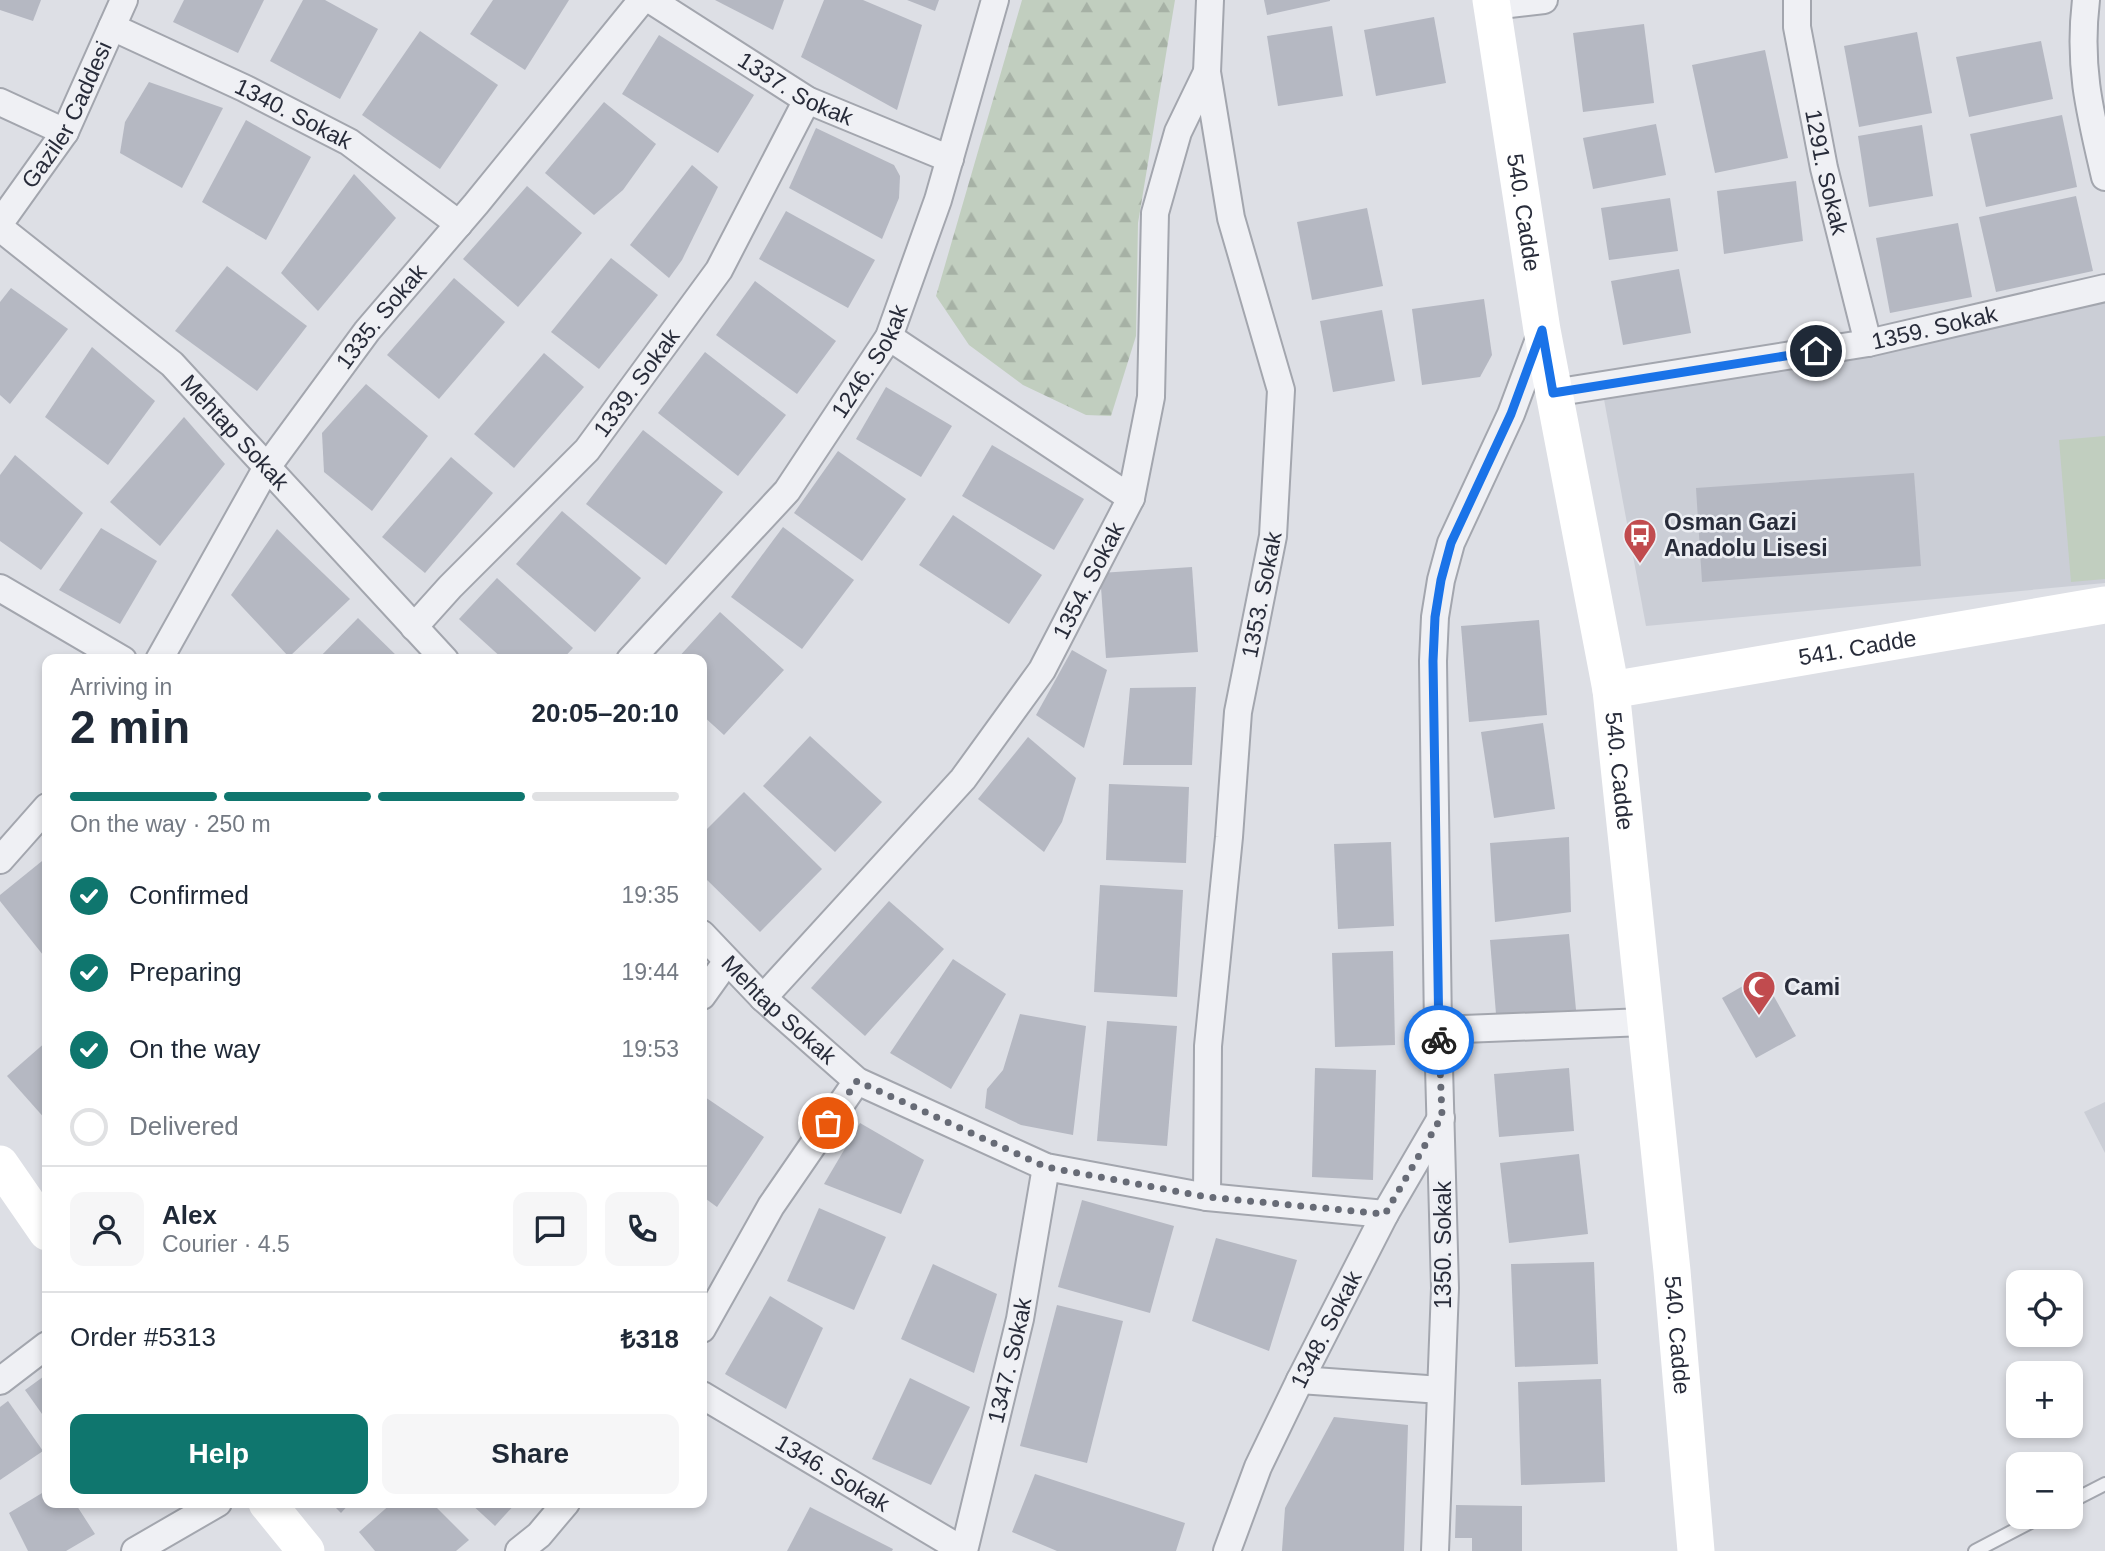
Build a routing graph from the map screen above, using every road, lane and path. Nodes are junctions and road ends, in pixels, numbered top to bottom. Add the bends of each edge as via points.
1 (124, 0) edge
2 (642, 0) edge
3 (651, 0) edge
4 (995, 0) edge
5 (1210, 0) edge
6 (1544, 0) edge
7 (1797, 0) edge
8 (2086, 0) edge
9 (1491, 3) edge
10 (112, 27) junction
11 (1207, 72) junction
12 (807, 100) junction
13 (0, 102) edge
14 (65, 132) junction
15 (950, 159) junction
16 (2105, 177) edge
17 (459, 224) junction
18 (0, 226) edge
19 (2105, 288) edge
20 (1542, 330) junction
21 (889, 337) junction
22 (1868, 343) junction
23 (1553, 393) junction
24 (267, 467) junction
25 (1130, 498) junction
26 (0, 588) edge
27 (2105, 605) edge
28 (414, 627) junction
29 (113, 654) edge
30 (162, 654) edge
31 (439, 654) edge
32 (636, 654) edge
33 (1611, 690) junction
34 (42, 813) edge
35 (0, 860) edge
36 (707, 939) edge
37 (727, 961) junction
38 (707, 989) edge
39 (763, 998) junction
40 (1645, 1022) junction
41 (1438, 1030) junction
42 (857, 1081) junction
43 (1442, 1116) junction
44 (0, 1164) edge
45 (1046, 1167) junction
46 (1207, 1197) junction
47 (1385, 1214) junction
48 (42, 1225) edge
49 (707, 1320) edge
50 (42, 1349) edge
51 (1300, 1380) junction
52 (0, 1381) edge
53 (1441, 1391) junction
54 (707, 1398) edge
55 (2105, 1484) edge
56 (2083, 1495) edge
57 (209, 1508) edge
58 (271, 1508) edge
59 (562, 1508) edge
60 (2017, 1529) edge
61 (135, 1551) edge
62 (306, 1551) edge
63 (519, 1551) edge
64 (964, 1551) edge
65 (1227, 1551) edge
66 (1435, 1551) edge
67 (1696, 1551) edge
68 (1975, 1551) edge

1 - 10 street, Gaziler Caddesi
2 - 17 street, 1335. Sokak
3 - 12 street, 1337. Sokak
4 - 15 street, 1246. Sokak
5 - 11 street, 1353. Sokak
6 - 9 street
7 - 22 street, 1291. Sokak via 1797,27 1824,167
8 - 16 street via 2081,36 2085,93
9 - 20 street, 540. Cadde
10 - 14 street, Gaziler Caddesi
10 - 17 street, 1340. Sokak via 349,142
11 - 25 street, 1354. Sokak via 1178,132 1156,213 1152,397
11 - 46 street, 1353. Sokak via 1231,218 1281,390 1273,536 1238,712 1208,1046
12 - 15 street, 1337. Sokak
12 - 28 street, 1339. Sokak via 719,270 587,450
13 - 14 street
14 - 18 street, Gaziler Caddesi
15 - 21 street, 1246. Sokak
17 - 24 street, 1335. Sokak via 367,331
18 - 24 street, Mehtap Sokak via 172,365
19 - 22 street, 1359. Sokak
20 - 23 street, 540. Cadde
20 - 41 street, 1350. Sokak via 1511,414 1451,543 1435,617
21 - 25 street
21 - 32 street, 1246. Sokak via 787,491
22 - 23 street, 1359. Sokak
23 - 33 street, 540. Cadde
24 - 28 street, Mehtap Sokak
24 - 30 street, 1335. Sokak
25 - 39 street, 1354. Sokak via 1042,670 963,779
26 - 29 street
27 - 33 street, 541. Cadde
28 - 31 street, Mehtap Sokak
33 - 40 street, 540. Cadde
34 - 35 street
36 - 37 street, Mehtap Sokak
37 - 38 street
37 - 39 street, Mehtap Sokak
39 - 42 street, Mehtap Sokak
40 - 41 street
40 - 67 street, 540. Cadde
41 - 43 street, 1350. Sokak
42 - 45 street, Mehtap Sokak
42 - 49 street via 771,1206
43 - 47 street, 1348. Sokak
43 - 53 street, 1350. Sokak via 1445,1288
44 - 48 street
45 - 46 street, Mehtap Sokak
45 - 64 street, 1347. Sokak via 1020,1318
46 - 47 street, Mehtap Sokak
47 - 51 street, 1348. Sokak
50 - 52 street
51 - 53 street
51 - 65 street, 1348. Sokak via 1258,1467
53 - 66 street, 1350. Sokak
54 - 64 street, 1346. Sokak
55 - 56 lane
57 - 61 street
58 - 62 street
59 - 63 street
60 - 68 lane

